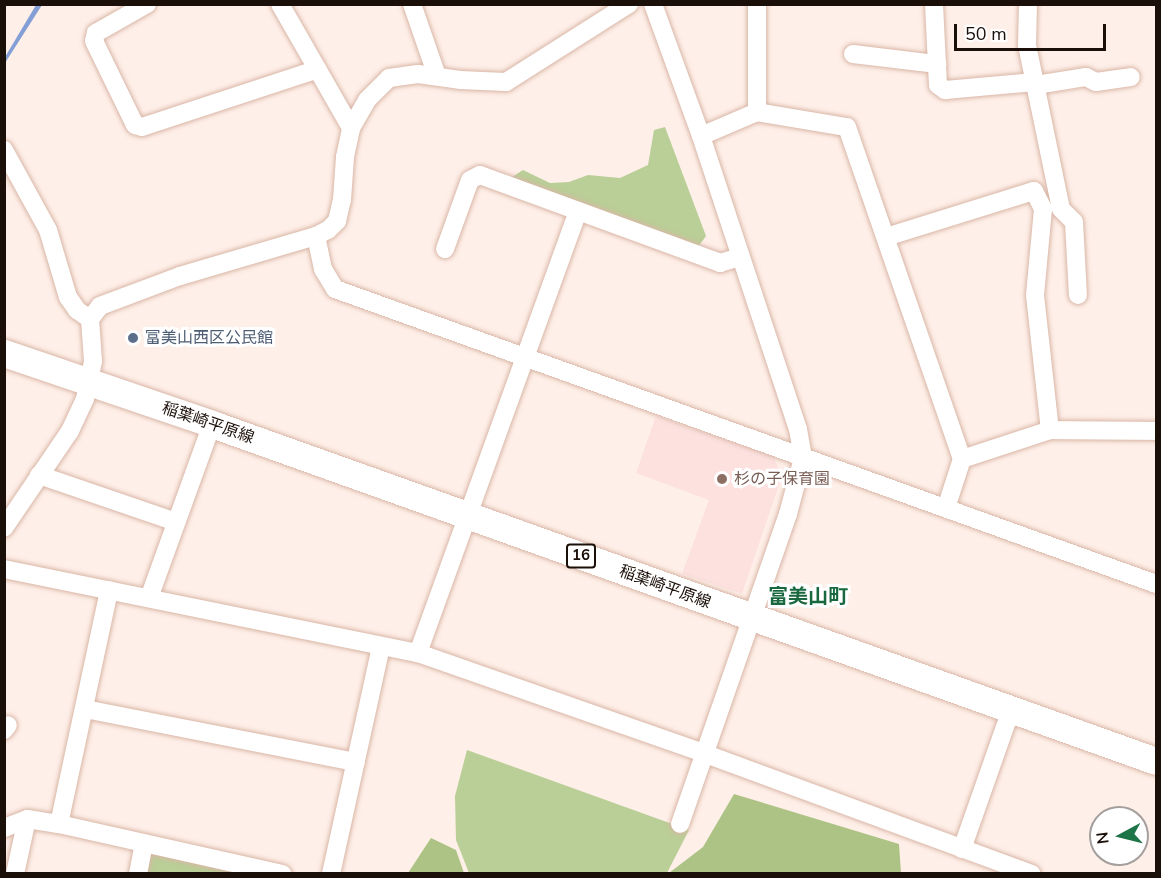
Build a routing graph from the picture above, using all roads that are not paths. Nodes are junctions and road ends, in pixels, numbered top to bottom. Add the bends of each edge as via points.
1 (147, 4) edge
2 (280, 4) edge
3 (412, 4) edge
4 (629, 4) edge
5 (653, 4) edge
6 (757, 4) edge
7 (934, 4) edge
8 (1028, 4) edge
9 (853, 54) dead end
10 (937, 64) junction
11 (318, 69) junction
12 (437, 76) junction
13 (1131, 76) dead end
14 (1035, 84) junction
15 (757, 112) junction
16 (351, 128) junction
17 (701, 136) junction
18 (4, 150) edge
19 (578, 211) junction
20 (316, 236) junction
21 (886, 237) junction
22 (445, 249) dead end
23 (740, 257) junction
24 (1078, 295) dead end
25 (90, 319) junction
26 (4, 353) edge
27 (526, 356) junction
28 (88, 381) junction
29 (212, 424) junction
30 (1050, 430) junction
31 (1156, 432) edge
32 (803, 458) junction
33 (962, 459) junction
34 (39, 475) junction
35 (946, 508) junction
36 (469, 516) junction
37 (176, 522) junction
38 (4, 528) edge
39 (4, 569) edge
40 (1156, 584) edge
41 (110, 590) junction
42 (149, 598) junction
43 (752, 618) junction
44 (381, 647) junction
45 (418, 653) junction
46 (85, 709) junction
47 (1011, 710) junction
48 (703, 753) junction
49 (1156, 761) edge
50 (356, 762) junction
51 (27, 819) junction
52 (59, 824) junction
53 (680, 824) dead end
54 (4, 828) edge
55 (144, 844) junction
56 (962, 849) junction
57 (15, 873) edge
58 (138, 873) edge
59 (282, 873) edge
60 (331, 873) edge
61 (1031, 873) edge

1 - 11 street via 96,33 94,41 135,125 142,127
2 - 11 street
3 - 12 street
4 - 12 street via 506,82
5 - 17 street
6 - 15 street
7 - 10 street
8 - 14 street via 1027,45
9 - 10 street
10 - 14 street via 938,85 945,90
11 - 16 street
12 - 16 street via 389,78 367,100
13 - 14 street
14 - 24 street via 1061,209 1074,222
15 - 17 street
15 - 21 street via 847,128
16 - 20 street via 337,221
17 - 23 street
18 - 25 street via 48,230 68,297
19 - 22 street via 480,175 470,180
19 - 23 street via 720,263
19 - 27 street
20 - 25 street via 109,301
20 - 27 street via 323,269 335,289
21 - 30 street via 1034,191 1043,209 1035,295
21 - 33 street
23 - 32 street via 798,429
25 - 28 street via 93,361
26 - 28 main road, 稲葉崎平原線 / 16
27 - 32 street
27 - 36 street
28 - 29 main road, 稲葉崎平原線 / 16
28 - 34 street via 85,399 70,431
29 - 36 main road, 稲葉崎平原線 / 16
29 - 37 street
30 - 31 street
30 - 33 street
32 - 35 street
32 - 43 street
33 - 35 street
34 - 37 street
34 - 38 street
35 - 40 street
36 - 43 main road, 稲葉崎平原線 / 16
36 - 45 street
37 - 42 street
39 - 41 street
41 - 42 street
41 - 46 street
42 - 44 street
43 - 47 main road, 稲葉崎平原線 / 16
43 - 48 street
44 - 45 street
44 - 50 street
45 - 48 street
46 - 50 street
46 - 52 street
47 - 49 main road, 稲葉崎平原線 / 16
47 - 56 street
48 - 53 street
48 - 56 street
50 - 60 street
51 - 52 street
51 - 54 street
51 - 57 street
52 - 55 street
55 - 58 street
55 - 59 street
56 - 61 street

